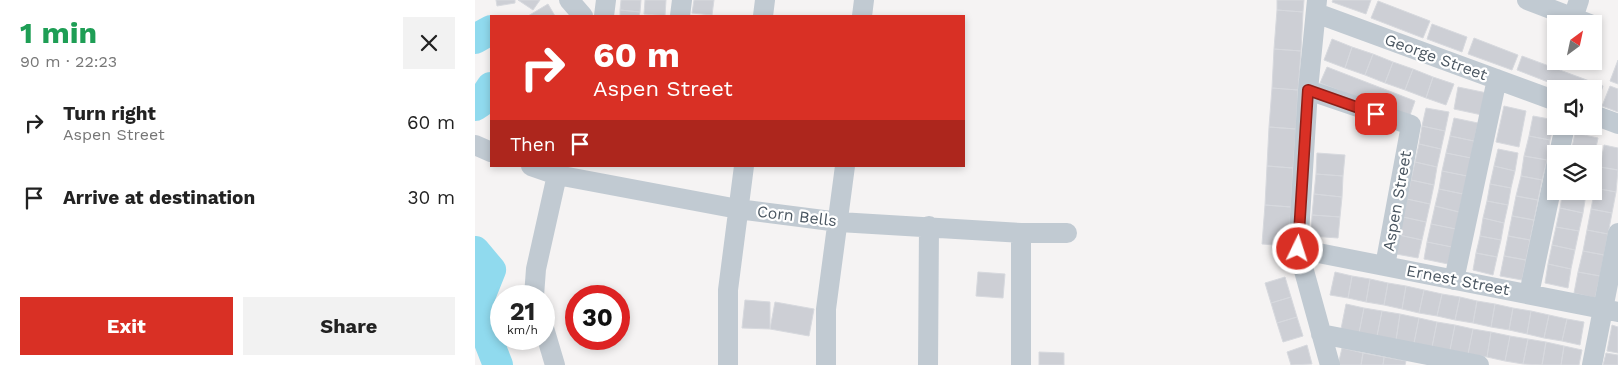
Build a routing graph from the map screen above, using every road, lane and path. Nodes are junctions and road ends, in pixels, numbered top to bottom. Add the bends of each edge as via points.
1 (569, 0) edge
2 (606, 0) edge
3 (682, 0) edge
4 (765, 0) edge
5 (864, 0) edge
6 (1527, 0) edge
7 (1317, 6) edge
8 (582, 15) edge
9 (604, 15) edge
10 (679, 15) edge
11 (763, 15) edge
12 (862, 15) edge
13 (1574, 15) edge
14 (1497, 79) junction
15 (1308, 90) junction
16 (1547, 98) edge
17 (1602, 118) edge
18 (1618, 124) edge
19 (475, 145) edge
20 (490, 152) edge
21 (534, 167) edge
22 (743, 167) edge
23 (845, 167) edge
24 (557, 175) junction
25 (1549, 200) edge
26 (738, 209) junction
27 (839, 222) junction
28 (929, 226) junction
29 (1021, 233) junction
30 (1067, 233) dead end
31 (1618, 233) edge
32 (1298, 249) junction
33 (1385, 266) junction
34 (1454, 280) junction
35 (535, 285) edge
36 (1529, 294) junction
37 (1610, 310) edge
38 (1321, 334) junction
39 (551, 350) edge
40 (555, 365) edge
41 (728, 365) edge
42 (826, 365) edge
43 (928, 365) edge
44 (1021, 365) edge
45 (1329, 365) edge
46 (1479, 365) edge
47 (1592, 365) edge

1 - 8 street
2 - 9 street
3 - 10 street
4 - 11 street
5 - 12 street
6 - 13 street
7 - 14 street, George Street
7 - 15 street
14 - 16 street, George Street
14 - 34 street
15 - 32 street
15 - 33 street, Aspen Street via 1411,126
17 - 18 street
19 - 20 street
21 - 24 street, Corn Bells
22 - 26 street
23 - 27 street
24 - 26 street, Corn Bells
24 - 35 street
25 - 36 street
26 - 27 street, Corn Bells
26 - 41 street via 729,290
27 - 28 street, Corn Bells
27 - 42 street via 827,309
28 - 29 street, Corn Bells
28 - 43 street
29 - 30 street, Corn Bells
29 - 44 street
31 - 37 street
32 - 33 street, Ernest Street
32 - 38 street
33 - 34 street, Ernest Street
34 - 36 street, Ernest Street
36 - 37 street, Ernest Street
37 - 47 street
38 - 45 street
38 - 46 street
39 - 40 street

